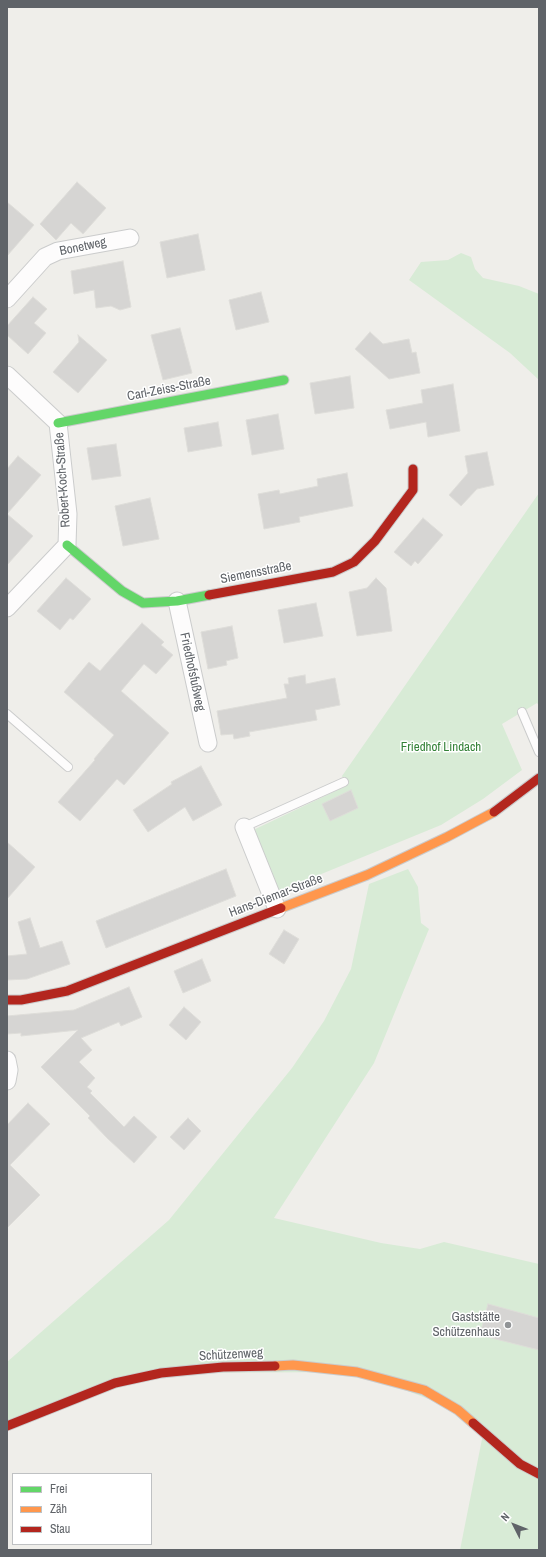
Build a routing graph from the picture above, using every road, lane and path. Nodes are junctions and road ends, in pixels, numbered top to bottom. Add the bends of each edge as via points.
1 (130, 238) dead end
2 (7, 299) edge
3 (7, 375) edge
4 (284, 380) dead end
5 (58, 423) junction
6 (413, 469) dead end
7 (66, 545) junction
8 (177, 601) junction
9 (7, 608) edge
10 (522, 712) dead end
11 (7, 714) edge
12 (208, 743) dead end
13 (539, 752) edge
14 (68, 766) dead end
15 (539, 778) edge
16 (344, 782) dead end
17 (244, 827) joint
18 (277, 909) junction
19 (7, 1000) edge
20 (7, 1060) edge
21 (7, 1081) edge
22 (7, 1426) edge
23 (539, 1474) edge

1 - 2 street, Bonetweg via 58,251 45,257
3 - 5 street, Robert-Koch-Straße
4 - 5 street, Carl-Zeiss-Straße
5 - 7 street, Robert-Koch-Straße via 68,514
6 - 8 street, Siemensstraße via 413,490 375,541 354,562 333,572
7 - 8 street, Siemensstraße via 122,591 143,603
7 - 9 street, Robert-Koch-Straße
8 - 12 street, Friedhofsfußweg
10 - 13 lane
11 - 14 lane
15 - 18 street, Hans-Diemar-Straße via 499,809 447,837 367,875
16 - 17 lane
17 - 18 street
18 - 19 street, Hans-Diemar-Straße via 67,991 21,1000
20 - 21 street
22 - 23 street, Schützenweg via 115,1383 161,1373 223,1367 292,1365 357,1372 424,1390 458,1410 520,1464

